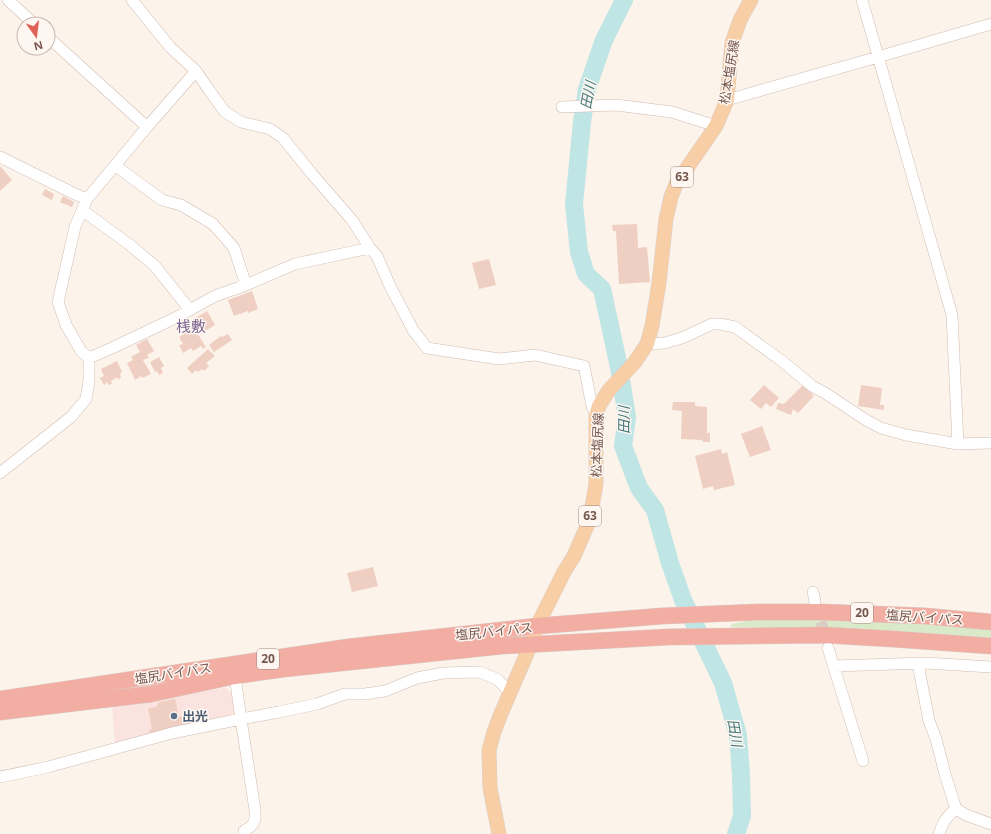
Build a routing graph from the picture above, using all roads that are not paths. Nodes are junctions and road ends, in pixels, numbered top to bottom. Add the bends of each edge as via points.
1 (8, 0) edge
2 (132, 0) edge
3 (751, 0) edge
4 (862, 0) edge
5 (25, 16) edge
6 (991, 24) edge
7 (56, 44) edge
8 (878, 57) junction
9 (196, 71) junction
10 (727, 100) junction
11 (566, 107) dead end
12 (716, 126) junction
13 (147, 127) junction
14 (0, 157) edge
15 (116, 164) junction
16 (87, 199) junction
17 (82, 210) junction
18 (370, 248) junction
19 (246, 285) junction
20 (190, 310) junction
21 (647, 344) junction
22 (89, 358) junction
23 (596, 416) junction
24 (991, 443) edge
25 (958, 444) junction
26 (0, 473) edge
27 (991, 622) edge
28 (537, 626) junction
29 (531, 644) junction
30 (991, 646) edge
31 (828, 648) tunnel mouth
32 (918, 664) junction
33 (834, 666) junction
34 (991, 667) edge
35 (235, 676) junction
36 (511, 693) junction
37 (0, 699) edge
38 (0, 712) edge
39 (241, 719) junction
40 (863, 761) dead end
41 (0, 777) edge
42 (956, 809) junction
43 (991, 824) edge
44 (244, 834) edge
45 (499, 834) edge
46 (939, 834) edge

1 - 5 street
2 - 9 street via 170,47
3 - 10 main road, 松本塩尻線 / 63 via 740,20 732,44
4 - 8 street
6 - 8 street
7 - 13 street
8 - 10 street
8 - 25 street via 952,315
9 - 13 street
9 - 18 street via 225,112 241,122 270,129 283,138 352,220
10 - 12 main road, 松本塩尻線 / 63
11 - 12 street via 612,105 672,112
12 - 21 main road, 松本塩尻線 / 63 via 676,184 671,197 652,326
13 - 15 street
14 - 16 street
15 - 16 street
15 - 19 street via 162,200 181,205 213,224 234,248
16 - 17 street
17 - 20 street via 155,266
17 - 22 street via 75,227 58,302 66,325 81,351
18 - 19 street via 295,264
18 - 23 street via 377,256 413,330 427,348 500,359 535,355 584,366
19 - 20 street via 215,296
20 - 22 street
21 - 23 main road, 松本塩尻線 / 63 via 635,362 604,397 598,406
21 - 25 street via 665,344 712,324 735,327 812,386 881,428
22 - 26 street via 86,399 71,417
23 - 28 main road, 松本塩尻線 / 63 via 596,484 591,513 583,537
24 - 25 street
27 - 28 highway, 塩尻バイパス / 20 via 925,616 767,612 662,616
28 - 29 main road, 松本塩尻線 / 63
28 - 37 highway, 塩尻バイパス / 20 via 348,647
29 - 30 highway, 塩尻バイパス / 20 via 668,637 826,635
29 - 35 highway, 塩尻バイパス / 20
29 - 36 main road, 松本塩尻線 / 63
31 - 33 street
32 - 33 street
32 - 34 street
32 - 42 street via 928,721 936,739
33 - 40 street
35 - 38 highway, 塩尻バイパス / 20 via 152,694
35 - 39 street
36 - 39 street via 497,679 479,672 443,673 417,678 385,691 345,694 317,704
36 - 45 main road, 松本塩尻線 / 63 via 489,750 490,788
39 - 41 street via 172,733
39 - 44 street via 256,819
42 - 43 street
42 - 46 street via 948,816

